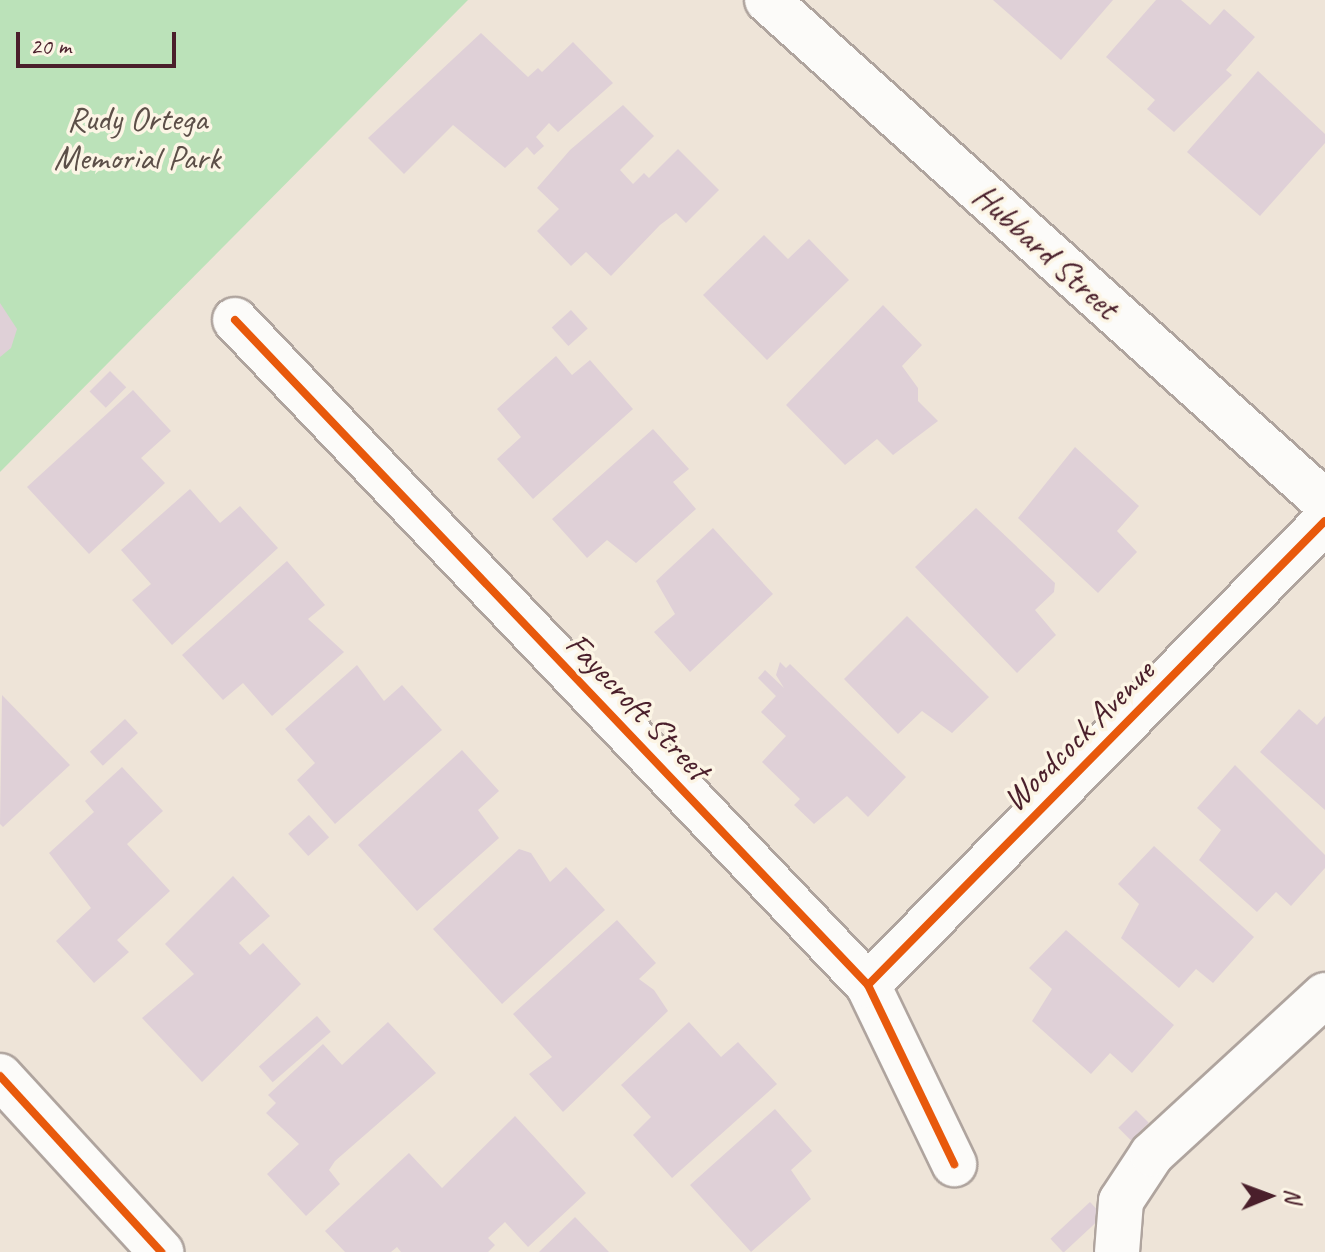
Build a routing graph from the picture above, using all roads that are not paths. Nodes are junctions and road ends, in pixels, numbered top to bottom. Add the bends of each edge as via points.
1 (767, 0) edge
2 (235, 320) dead end
3 (1325, 502) edge
4 (1325, 521) edge
5 (868, 985) junction
6 (1325, 995) edge
7 (0, 1076) edge
8 (954, 1164) dead end
9 (161, 1252) edge
10 (1117, 1252) edge

1 - 3 street, Hubbard Street
2 - 5 street, Fayecroft Street
4 - 5 street, Woodcock Avenue
5 - 8 street, Fayecroft Street
6 - 10 street via 1152,1154 1121,1201
7 - 9 street

